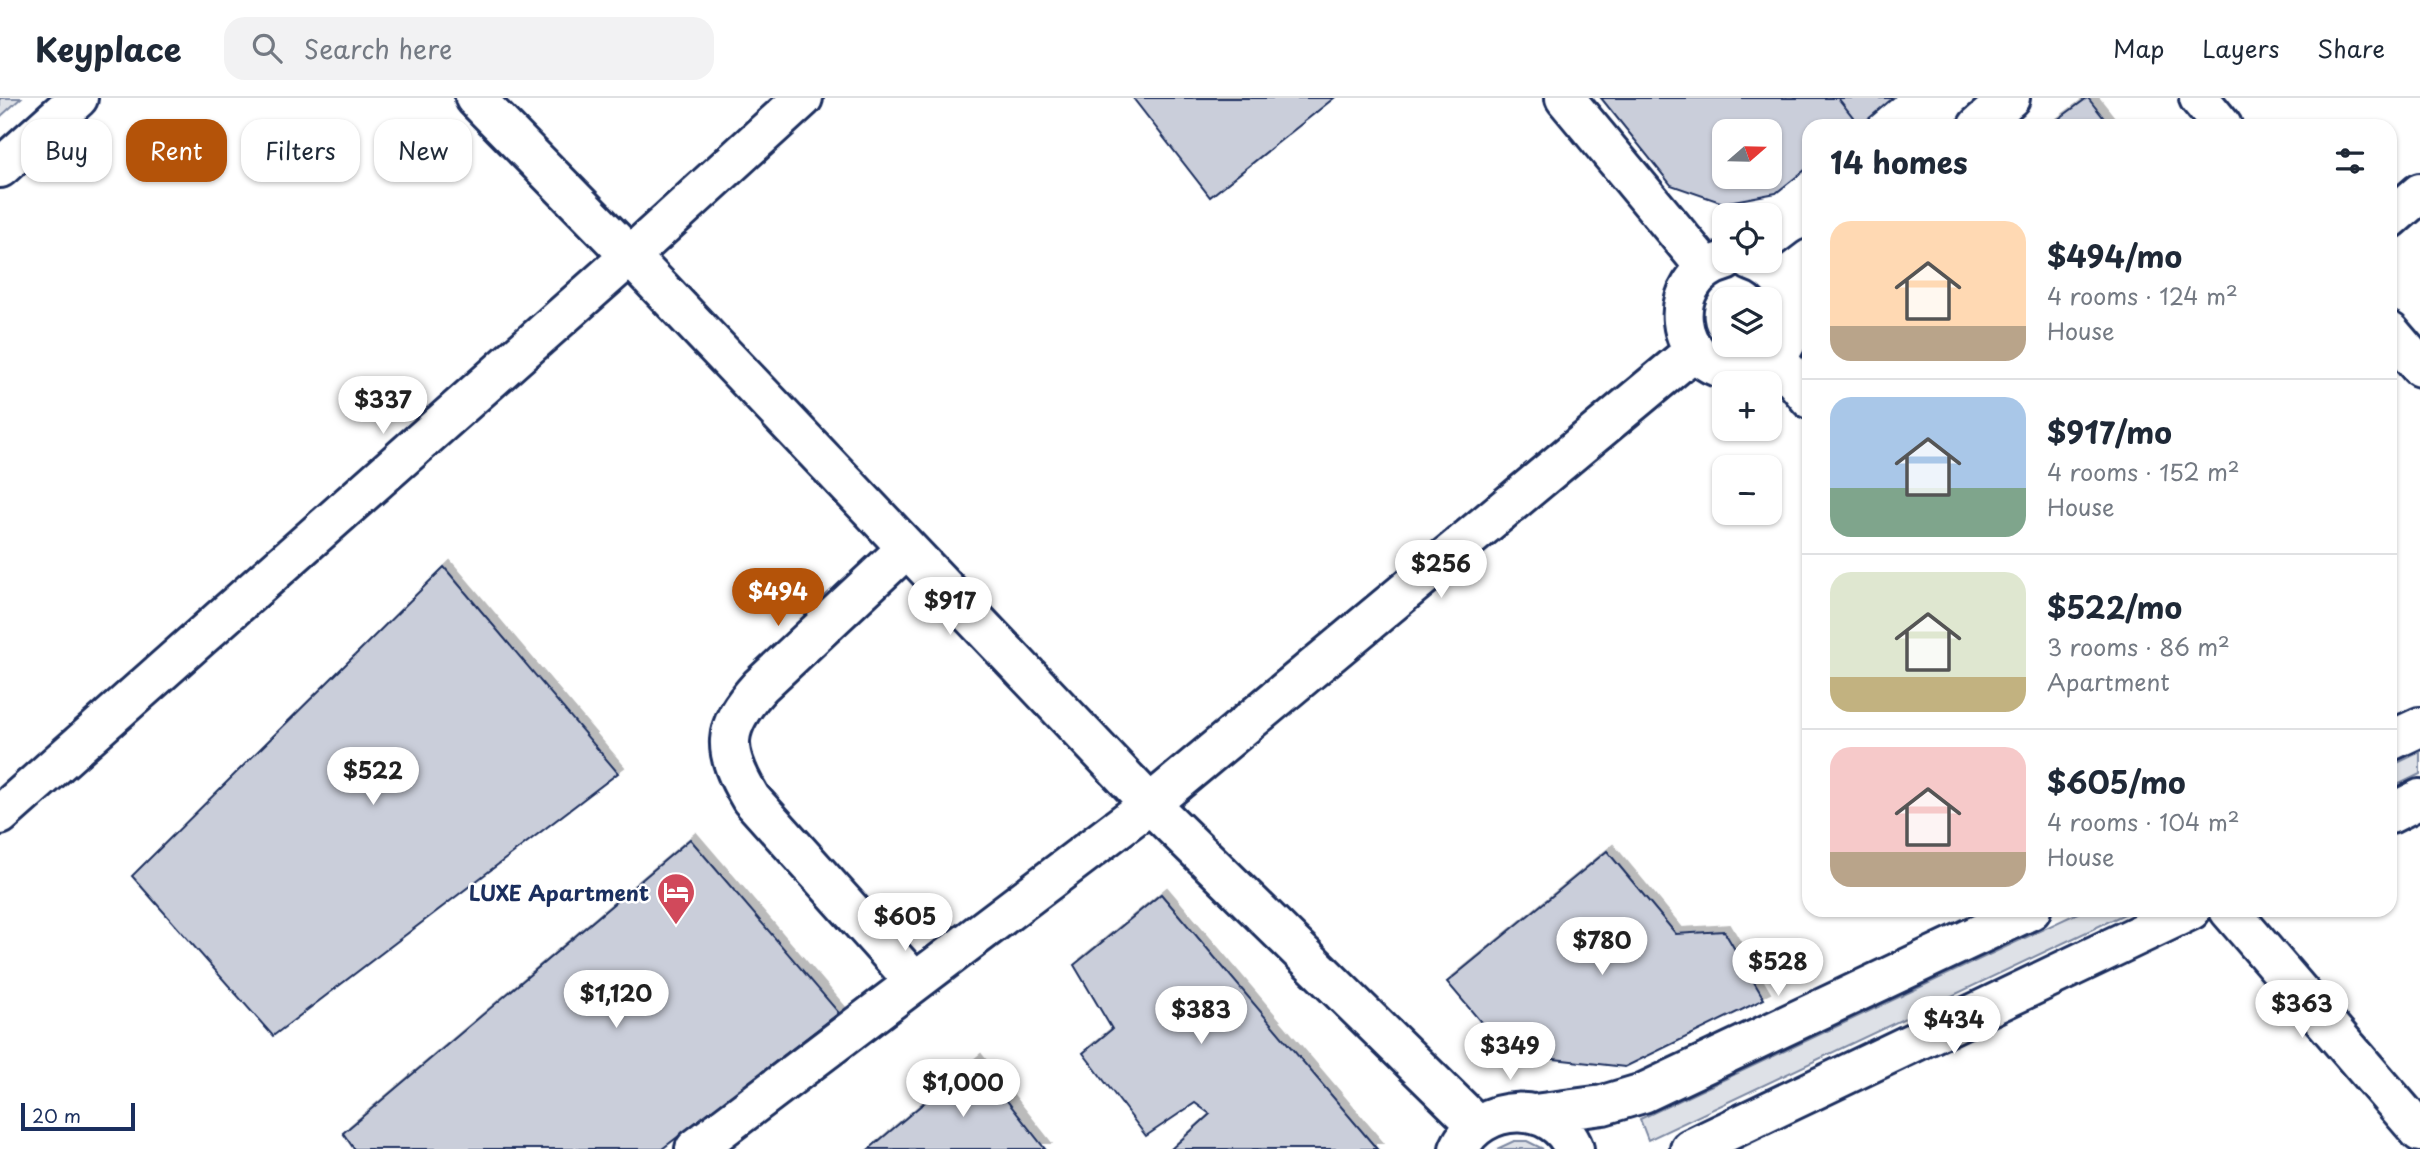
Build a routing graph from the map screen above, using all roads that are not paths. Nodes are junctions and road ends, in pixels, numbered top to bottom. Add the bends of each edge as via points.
1 (78, 98) edge
2 (475, 98) edge
3 (803, 98) edge
4 (1565, 98) edge
5 (2010, 98) edge
6 (2199, 98) edge
7 (1986, 119) edge
8 (2216, 119) edge
9 (0, 168) edge
10 (2420, 193) edge
11 (2397, 213) edge
12 (630, 256) junction
13 (1712, 261) edge
14 (1712, 268) edge
15 (1782, 270) edge
16 (2397, 340) edge
17 (1782, 345) edge
18 (1695, 350) junction
19 (1772, 357) edge
20 (1775, 357) edge
21 (2420, 368) edge
22 (1802, 389) edge
23 (907, 548) junction
24 (2420, 727) edge
25 (2397, 738) edge
26 (2420, 799) edge
27 (1150, 804) junction
28 (2397, 810) edge
29 (0, 815) edge
30 (2016, 917) edge
31 (2176, 917) edge
32 (2235, 917) edge
33 (915, 982) junction
34 (1534, 1114) junction
35 (2418, 1125) edge
36 (1468, 1137) edge
37 (695, 1149) edge
38 (1574, 1149) edge
39 (1690, 1149) edge

1 - 9 street
2 - 12 street
3 - 12 street
4 - 13 street
5 - 7 street
6 - 8 street
10 - 11 street
12 - 23 street
12 - 29 street
14 - 18 street via 1690,285 1682,306 1684,329
15 - 17 street via 1792,326
16 - 21 street
18 - 19 street via 1712,364 1734,370 1755,367
18 - 27 street
20 - 22 street
23 - 27 street
23 - 33 street via 741,707 731,727 730,749 736,774 751,799
24 - 25 street
26 - 28 street
27 - 33 street
27 - 36 street
30 - 34 street via 1643,1093 1602,1105
31 - 39 street
32 - 35 street
33 - 37 street
34 - 36 street via 1494,1115
34 - 38 street via 1556,1126

